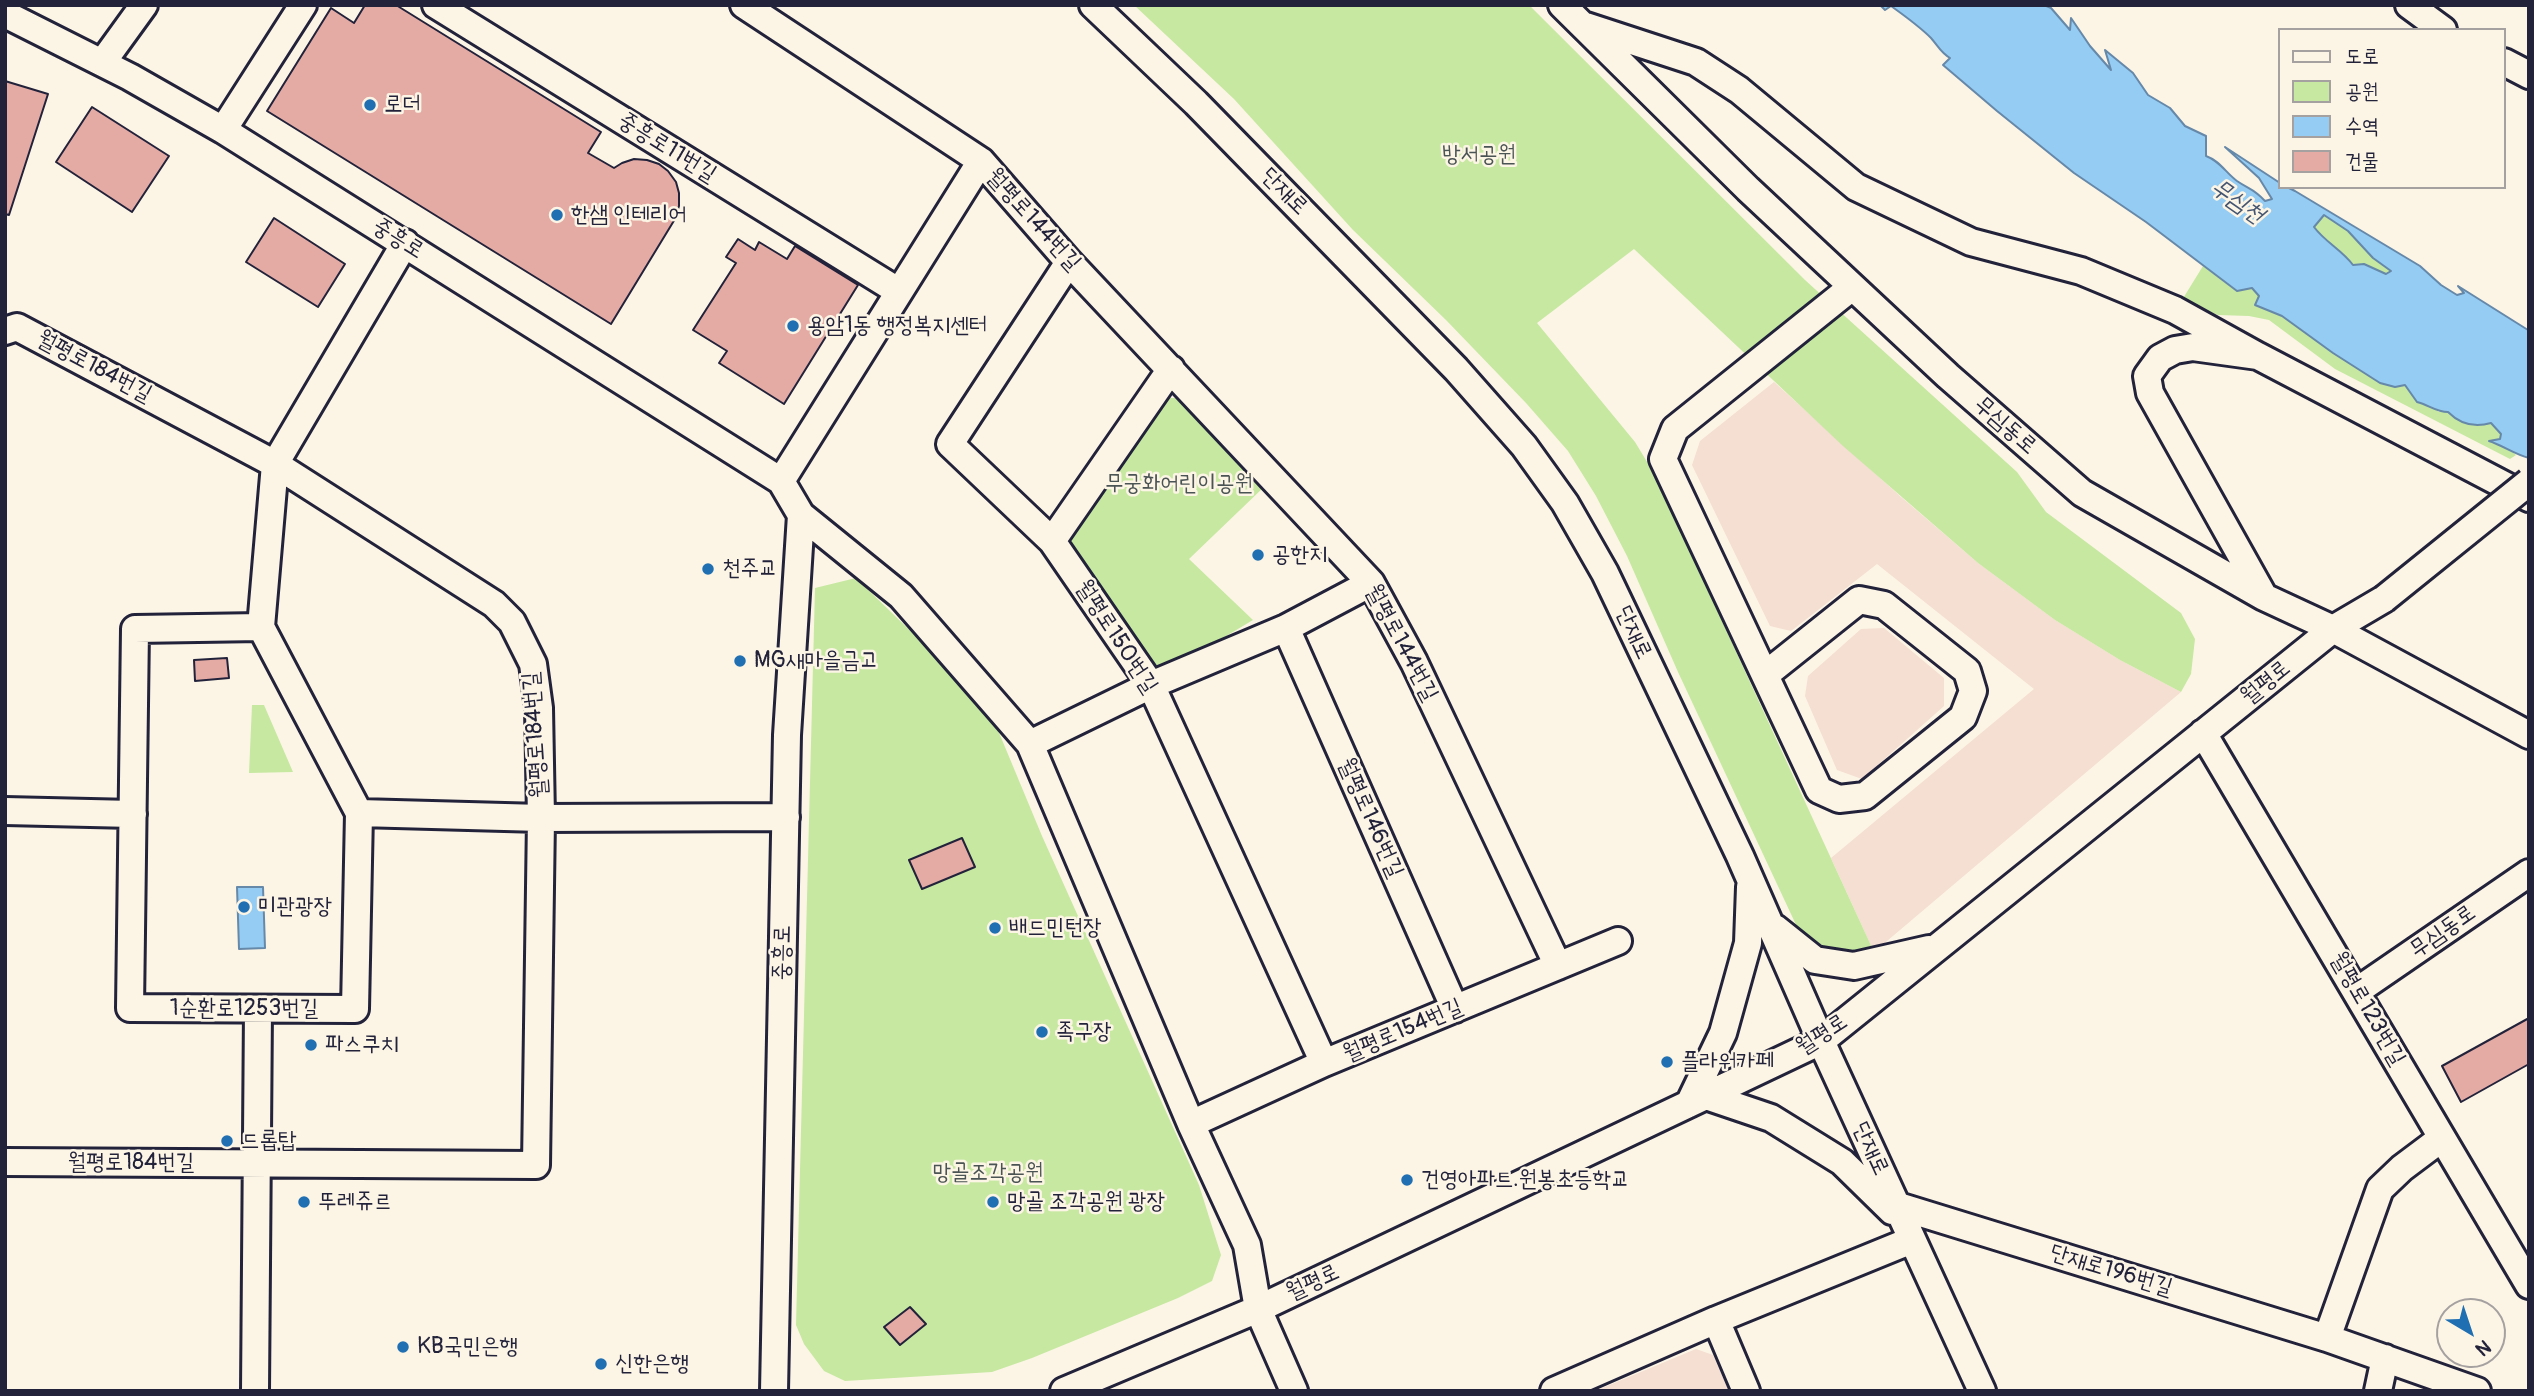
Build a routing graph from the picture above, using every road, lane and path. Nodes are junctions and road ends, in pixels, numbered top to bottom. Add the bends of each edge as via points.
1 (144, 5) edge
2 (303, 5) edge
3 (436, 5) edge
4 (744, 5) edge
5 (1093, 5) edge
6 (1562, 5) edge
7 (2409, 5) edge
8 (5, 14) edge
9 (1581, 24) junction
10 (2440, 28) edge
11 (102, 62) junction
12 (2506, 63) edge
13 (2529, 75) edge
14 (223, 130) junction
15 (981, 161) junction
16 (405, 243) junction
17 (1069, 262) junction
18 (1852, 287) junction
19 (898, 291) junction
20 (5, 331) edge
21 (2258, 356) junction
22 (1171, 369) junction
23 (275, 464) junction
24 (781, 481) junction
25 (2529, 482) edge
26 (2529, 498) edge
27 (801, 515) junction
28 (1052, 541) junction
29 (1371, 583) junction
30 (2264, 597) junction
31 (261, 627) junction
32 (1286, 628) junction
33 (2333, 629) junction
34 (1765, 676) junction
35 (1151, 685) junction
36 (2203, 733) junction
37 (2529, 734) edge
38 (1030, 744) junction
39 (5, 811) edge
40 (359, 813) junction
41 (133, 814) junction
42 (786, 817) junction
43 (541, 818) junction
44 (2529, 873) edge
45 (1750, 879) junction
46 (1770, 924) junction
47 (1618, 941) dead end
48 (1938, 947) junction
49 (1558, 966) junction
50 (2357, 991) junction
51 (258, 1009) junction
52 (1455, 1009) junction
53 (1821, 1041) junction
54 (1324, 1063) junction
55 (1698, 1100) junction
56 (1191, 1124) junction
57 (2442, 1138) junction
58 (5, 1162) edge
59 (258, 1164) junction
60 (1904, 1222) junction
61 (2529, 1285) edge
62 (1258, 1309) junction
63 (1716, 1320) junction
64 (2327, 1338) junction
65 (2385, 1358) junction
66 (255, 1391) edge
67 (774, 1391) edge
68 (1065, 1391) edge
69 (1294, 1391) edge
70 (1554, 1391) edge
71 (1746, 1391) edge
72 (1982, 1391) edge
73 (2378, 1391) edge
74 (2477, 1391) edge

1 - 11 street
2 - 14 street
3 - 19 street, 중흥로11번길
4 - 15 street
5 - 45 street, 단재로 via 1324,232 1524,446 1565,503 1605,573
6 - 9 street, 무심동로
7 - 10 street
8 - 11 street, 중흥로
9 - 18 street, 무심동로
9 - 21 street via 1696,62 1739,90 1856,187 1971,242 2081,271 2153,300
11 - 14 street, 중흥로
12 - 13 street
14 - 16 street, 중흥로
15 - 17 street, 월평로144번길
15 - 19 street
16 - 23 street
16 - 24 street, 중흥로
17 - 22 street, 월평로144번길
17 - 28 street, 월평로150번길 via 950,444
18 - 30 street, 무심동로 via 2082,493
18 - 34 street via 1675,429 1663,460
19 - 24 street
20 - 23 street, 월평로184번길 via 17,327
21 - 26 street
21 - 30 street via 2193,347 2175,350 2160,358 2147,376 2150,393
22 - 28 street
22 - 29 street, 월평로144번길
23 - 31 street
23 - 43 street, 월평로184번길 via 494,604 512,622 533,664 539,708
24 - 27 street
25 - 33 street, 월평로, bridge via 2384,599
27 - 38 street via 901,596
27 - 42 street, 중흥로
28 - 35 street, 월평로150번길
29 - 32 street
29 - 49 street, 월평로144번길 via 1414,662
30 - 33 street, 무심동로
31 - 40 street, 1순환로1253번길
31 - 41 street, 1순환로1253번길 via 135,629
32 - 35 street
32 - 52 street, 월평로146번길
33 - 36 street, 월평로
33 - 37 street, 무심동로
34 - 34 street via 1819,790 1839,799 1865,796 1963,717 1973,691 1967,671 1884,606 1859,600
35 - 38 street
35 - 54 street, 월평로150번길
36 - 48 street, 월평로
36 - 50 street, 월평로123번길
38 - 56 street
39 - 41 street
40 - 43 street
40 - 51 street, 1순환로1253번길 via 355,1009
41 - 51 street, 1순환로1253번길 via 130,1008
42 - 43 street
42 - 67 street, 중흥로
43 - 59 street, 월평로184번길 via 536,1165
44 - 50 street, 무심동로
45 - 46 street, 단재로
45 - 55 street via 1745,956
46 - 48 street via 1815,960 1854,966
46 - 53 street, 단재로
47 - 49 street, 월평로154번길
48 - 53 street, 월평로
49 - 52 street, 월평로154번길
50 - 57 street, 월평로123번길
51 - 59 street
52 - 54 street, 월평로154번길
53 - 55 street, 월평로
53 - 60 street, 단재로
54 - 56 street, 월평로154번길
55 - 60 street via 1771,1118 1842,1162
55 - 62 street, 월평로
56 - 62 street via 1247,1245
57 - 61 street, 월평로123번길
57 - 64 street via 2380,1189
58 - 59 street, 월평로184번길
59 - 66 street
60 - 63 street
60 - 64 street, 단재로196번길
60 - 72 street, 단재로
62 - 68 street, 월평로
62 - 69 street
63 - 70 street
63 - 71 street
64 - 65 street, 단재로196번길
65 - 73 street
65 - 74 street, 단재로196번길

